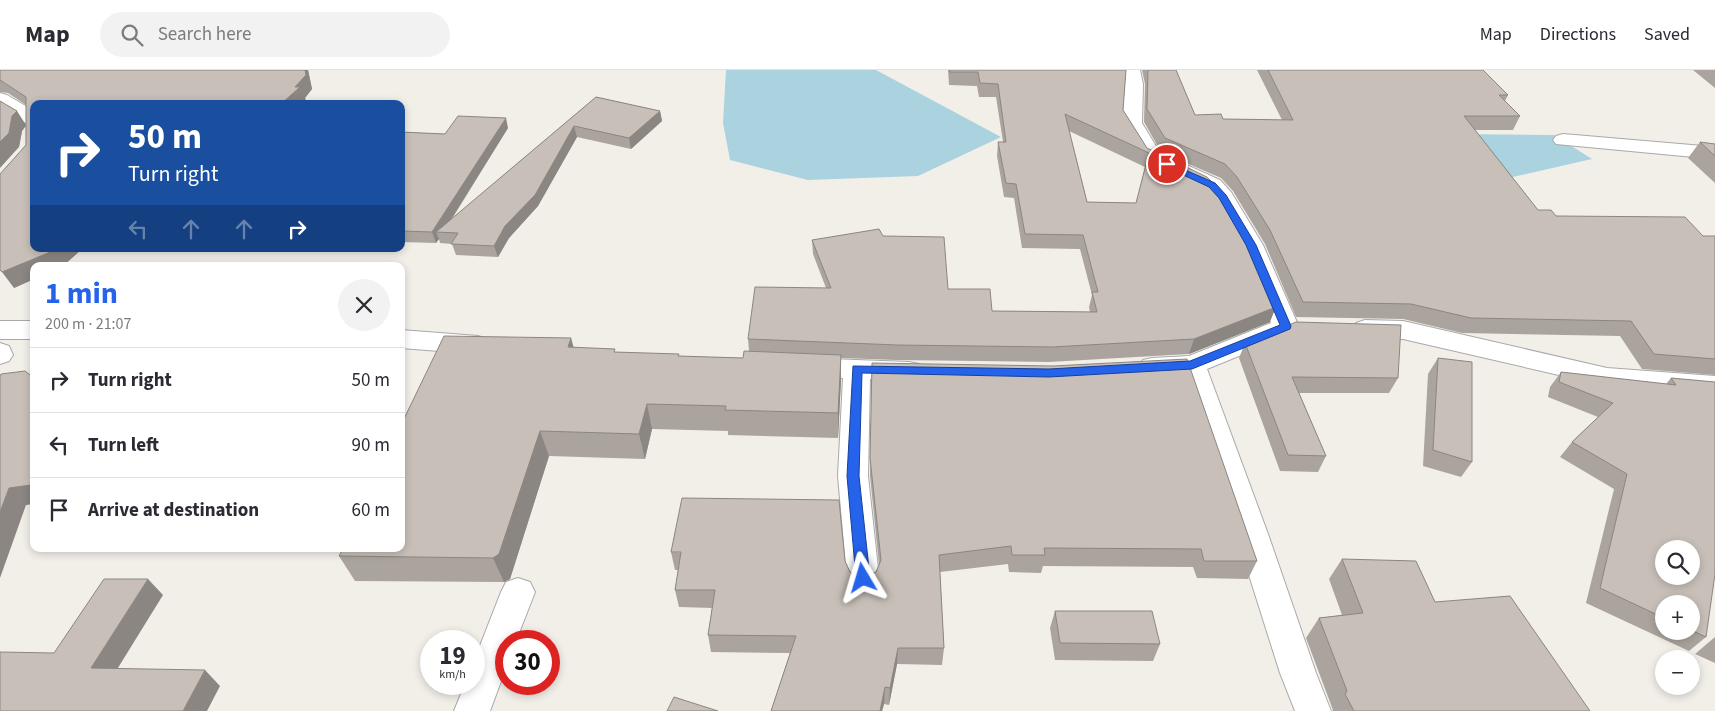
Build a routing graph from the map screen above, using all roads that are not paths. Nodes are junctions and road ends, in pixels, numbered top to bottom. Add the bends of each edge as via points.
1 (1131, 70) edge
2 (0, 99) edge
3 (30, 127) edge
4 (1563, 140) dead end
5 (1715, 153) edge
6 (1344, 328) edge
7 (0, 330) edge
8 (30, 330) edge
9 (405, 340) edge
10 (499, 347) edge
11 (1192, 365) junction
12 (782, 366) edge
13 (1125, 368) edge
14 (857, 369) junction
15 (934, 371) edge
16 (1715, 386) edge
17 (863, 578) edge
18 (518, 592) dead end
19 (472, 711) edge
20 (1313, 711) edge

1 - 11 street via 1134,84 1132,123 1152,157 1212,185 1222,196 1296,327
2 - 3 street
4 - 5 street
6 - 16 street via 1403,330 1607,377
7 - 8 street
9 - 10 street
11 - 13 street
11 - 20 street
12 - 14 street
14 - 15 street
14 - 17 street via 853,476
18 - 19 street

